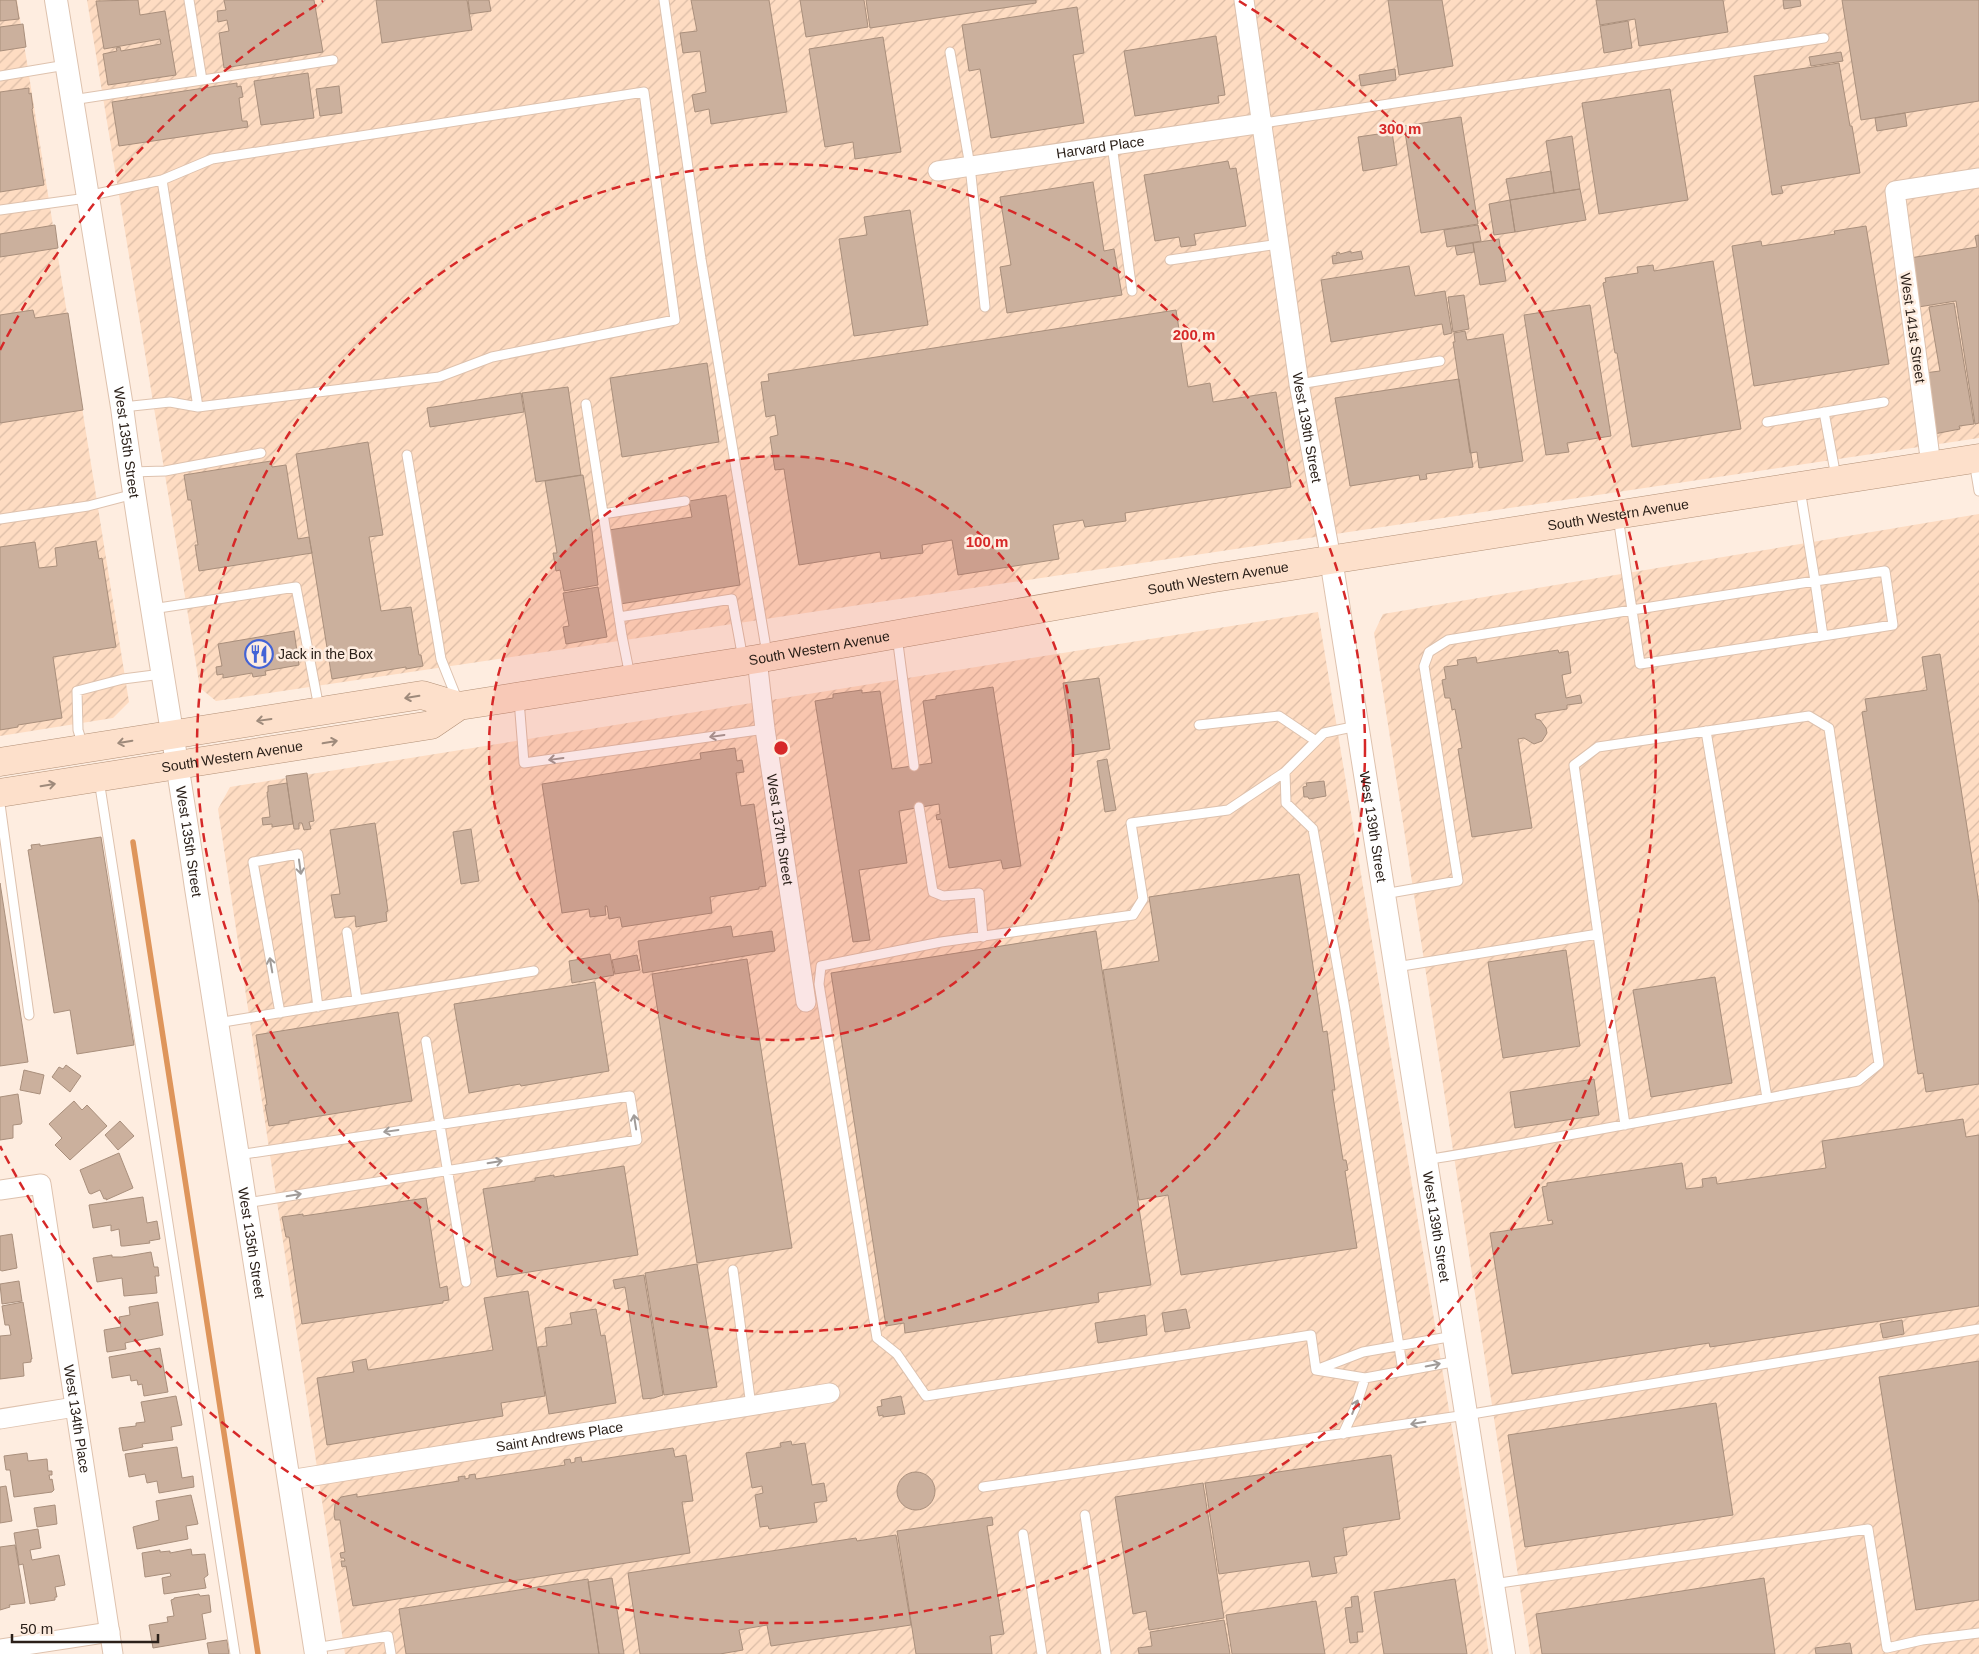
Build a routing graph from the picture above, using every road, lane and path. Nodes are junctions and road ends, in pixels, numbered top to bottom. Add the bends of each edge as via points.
1 (56, 0) edge
2 (189, 0) edge
3 (664, 0) edge
4 (1244, 0) edge
5 (1824, 38) dead end
6 (950, 52) dead end
7 (333, 60) dead end
8 (66, 66) junction
9 (0, 76) edge
10 (202, 80) junction
11 (72, 100) junction
12 (1263, 123) junction
13 (1112, 145) junction
14 (970, 166) junction
15 (938, 171) dead end
16 (1979, 178) edge
17 (162, 180) junction
18 (87, 197) junction
19 (0, 210) edge
20 (1280, 244) junction
21 (1170, 260) dead end
22 (1132, 291) dead end
23 (985, 307) dead end
24 (1440, 361) dead end
25 (1299, 384) junction
26 (1884, 402) dead end
27 (586, 404) dead end
28 (122, 407) junction
29 (198, 407) junction
30 (1824, 412) junction
31 (1767, 422) dead end
32 (260, 453) dead end
33 (407, 456) dead end
34 (1976, 458) edge
35 (1931, 466) junction
36 (1836, 480) junction
37 (132, 483) junction
38 (1800, 486) junction
39 (1979, 491) edge
40 (685, 501) dead end
41 (603, 514) junction
42 (1617, 515) junction
43 (0, 519) edge
44 (1331, 559) junction
45 (1815, 581) junction
46 (152, 609) junction
47 (1632, 610) junction
48 (619, 617) junction
49 (896, 634) junction
50 (1823, 636) junction
51 (756, 658) junction
52 (162, 674) junction
53 (631, 679) junction
54 (519, 696) junction
55 (460, 706) junction
56 (319, 712) junction
57 (1199, 725) dead end
58 (1357, 726) junction
59 (765, 729) junction
60 (1706, 731) junction
61 (173, 734) junction
62 (1316, 741) junction
63 (83, 749) junction
64 (0, 762) edge
65 (178, 764) junction
66 (914, 766) dead end
67 (1285, 772) junction
68 (99, 777) junction
69 (0, 793) edge
70 (0, 804) edge
71 (919, 807) dead end
72 (1384, 894) junction
73 (347, 932) dead end
74 (1598, 934) junction
75 (983, 936) junction
76 (1396, 967) junction
77 (534, 971) dead end
78 (357, 1000) junction
79 (806, 1002) dead end
80 (318, 1006) junction
81 (280, 1013) junction
82 (29, 1015) dead end
83 (217, 1023) junction
84 (426, 1041) dead end
85 (1767, 1098) junction
86 (440, 1125) junction
87 (1625, 1125) junction
88 (238, 1155) junction
89 (1426, 1160) junction
90 (447, 1170) junction
91 (0, 1190) edge
92 (246, 1204) junction
93 (733, 1270) dead end
94 (466, 1282) dead end
95 (1979, 1328) edge
96 (1454, 1336) junction
97 (1399, 1346) junction
98 (1458, 1360) junction
99 (1316, 1370) junction
100 (1403, 1371) junction
101 (1366, 1378) junction
102 (830, 1393) dead end
103 (751, 1406) junction
104 (76, 1407) junction
105 (1466, 1416) junction
106 (0, 1419) edge
107 (1343, 1434) junction
108 (289, 1480) junction
109 (983, 1487) dead end
110 (1085, 1515) dead end
111 (1023, 1534) dead end
112 (1493, 1584) junction
113 (110, 1632) junction
114 (1979, 1632) edge
115 (0, 1649) edge
116 (316, 1651) edge
117 (113, 1654) edge
118 (235, 1654) edge
119 (391, 1654) edge
120 (1042, 1654) edge
121 (1106, 1654) edge
122 (1504, 1654) edge

1 - 8 street, West 135th Street
2 - 10 lane
3 - 51 lane
4 - 12 street, West 139th Street
5 - 12 lane
6 - 14 lane
7 - 10 lane
8 - 9 lane
8 - 11 street, West 135th Street
10 - 11 lane
11 - 18 street, West 135th Street
12 - 13 street, Harvard Place
12 - 20 street, West 139th Street
13 - 14 street, Harvard Place
13 - 22 lane
14 - 15 street, Harvard Place
14 - 23 lane
16 - 35 street, West 141st Street via 1894,191
17 - 18 lane
17 - 29 lane
17 - 29 lane via 212,159 644,92 676,320 492,358 440,377
18 - 19 lane
18 - 28 street, West 135th Street
20 - 21 lane
20 - 25 street, West 139th Street
24 - 25 lane
25 - 44 street, West 139th Street
26 - 30 lane
27 - 41 lane
28 - 29 lane via 170,402
28 - 37 street, West 135th Street
30 - 31 lane
30 - 36 lane
32 - 37 lane via 165,471
33 - 55 lane via 441,659
34 - 35 main road, South Western Avenue
34 - 39 lane
35 - 36 main road, South Western Avenue
36 - 38 main road, South Western Avenue
37 - 43 lane via 88,506
37 - 46 street, West 135th Street
38 - 42 main road, South Western Avenue
38 - 45 lane
40 - 41 lane
41 - 48 lane
42 - 44 main road, South Western Avenue
42 - 47 lane
44 - 49 main road, South Western Avenue
44 - 58 street, West 139th Street
45 - 47 lane
45 - 50 lane
45 - 50 lane via 1885,571 1893,625
46 - 52 street, West 135th Street
46 - 56 lane via 296,586
47 - 50 lane via 1640,664
47 - 72 lane via 1448,640 1429,652 1424,666 1458,881
48 - 51 lane via 732,599
48 - 53 lane
49 - 51 main road, South Western Avenue
49 - 66 lane
51 - 53 main road, South Western Avenue
51 - 59 street, West 137th Street
52 - 61 street, West 135th Street
52 - 63 lane via 123,678 77,691 78,730
53 - 54 main road, South Western Avenue
54 - 55 main road, South Western Avenue
59 -> 54 lane via 524,763
55 -> 56 main road, South Western Avenue via 422,695
65 -> 55 main road, South Western Avenue via 431,725
56 -> 61 main road, South Western Avenue
57 - 62 lane via 1279,716
58 - 62 lane via 1324,733
58 - 72 street, West 139th Street
59 - 79 street, West 137th Street
60 - 74 lane via 1598,747 1574,765
60 - 85 lane
60 - 85 lane via 1809,716 1829,728 1879,1064 1858,1081
61 -> 63 main road, South Western Avenue
61 - 65 street, West 135th Street
62 - 67 lane
63 - 64 main road, South Western Avenue
65 - 68 main road, South Western Avenue
65 - 83 street, West 135th Street
67 - 75 lane via 1228,810 1131,823 1143,899 1133,915
67 - 97 lane via 1286,803 1313,829
69 -> 68 main road, South Western Avenue
68 - 118 lane
70 - 82 lane
71 - 75 lane via 933,892 943,896 978,893
72 - 76 street, West 139th Street
73 - 78 lane
74 - 76 lane
74 - 87 lane
75 - 99 lane via 822,966 819,984 877,1338 897,1354 926,1396 1311,1335
76 - 89 street, West 139th Street
77 - 78 lane
78 - 80 lane
80 - 81 lane
81 -> 80 lane via 253,862 298,854
81 - 83 lane
83 - 88 street, West 135th Street
84 - 86 lane
85 - 87 lane
86 -> 88 lane
86 - 90 lane
90 -> 86 lane via 638,1140 630,1096
87 - 89 lane
88 - 92 street, West 135th Street
89 - 96 street, West 139th Street
92 -> 90 lane
90 - 94 lane
91 - 104 street, West 134th Place via 41,1184
92 - 108 street, West 135th Street
93 - 103 lane
95 - 105 lane
96 - 97 lane
96 - 98 street, West 139th Street
97 - 99 lane via 1362,1352
97 - 100 lane
100 -> 98 lane
98 - 105 street, West 139th Street
99 - 101 lane
100 - 101 lane
107 -> 101 lane
102 - 103 street, Saint Andrews Place
103 - 108 street, Saint Andrews Place
104 - 106 street
104 - 113 street, West 134th Place
105 -> 107 lane
105 - 112 street, West 139th Street
107 - 109 lane
108 - 116 street, West 135th Street
110 - 121 lane
111 - 120 lane
112 - 114 lane via 1868,1530 1887,1648
112 - 122 street, West 139th Street
113 - 115 street
113 - 117 street, West 134th Place
116 - 119 lane via 388,1636

